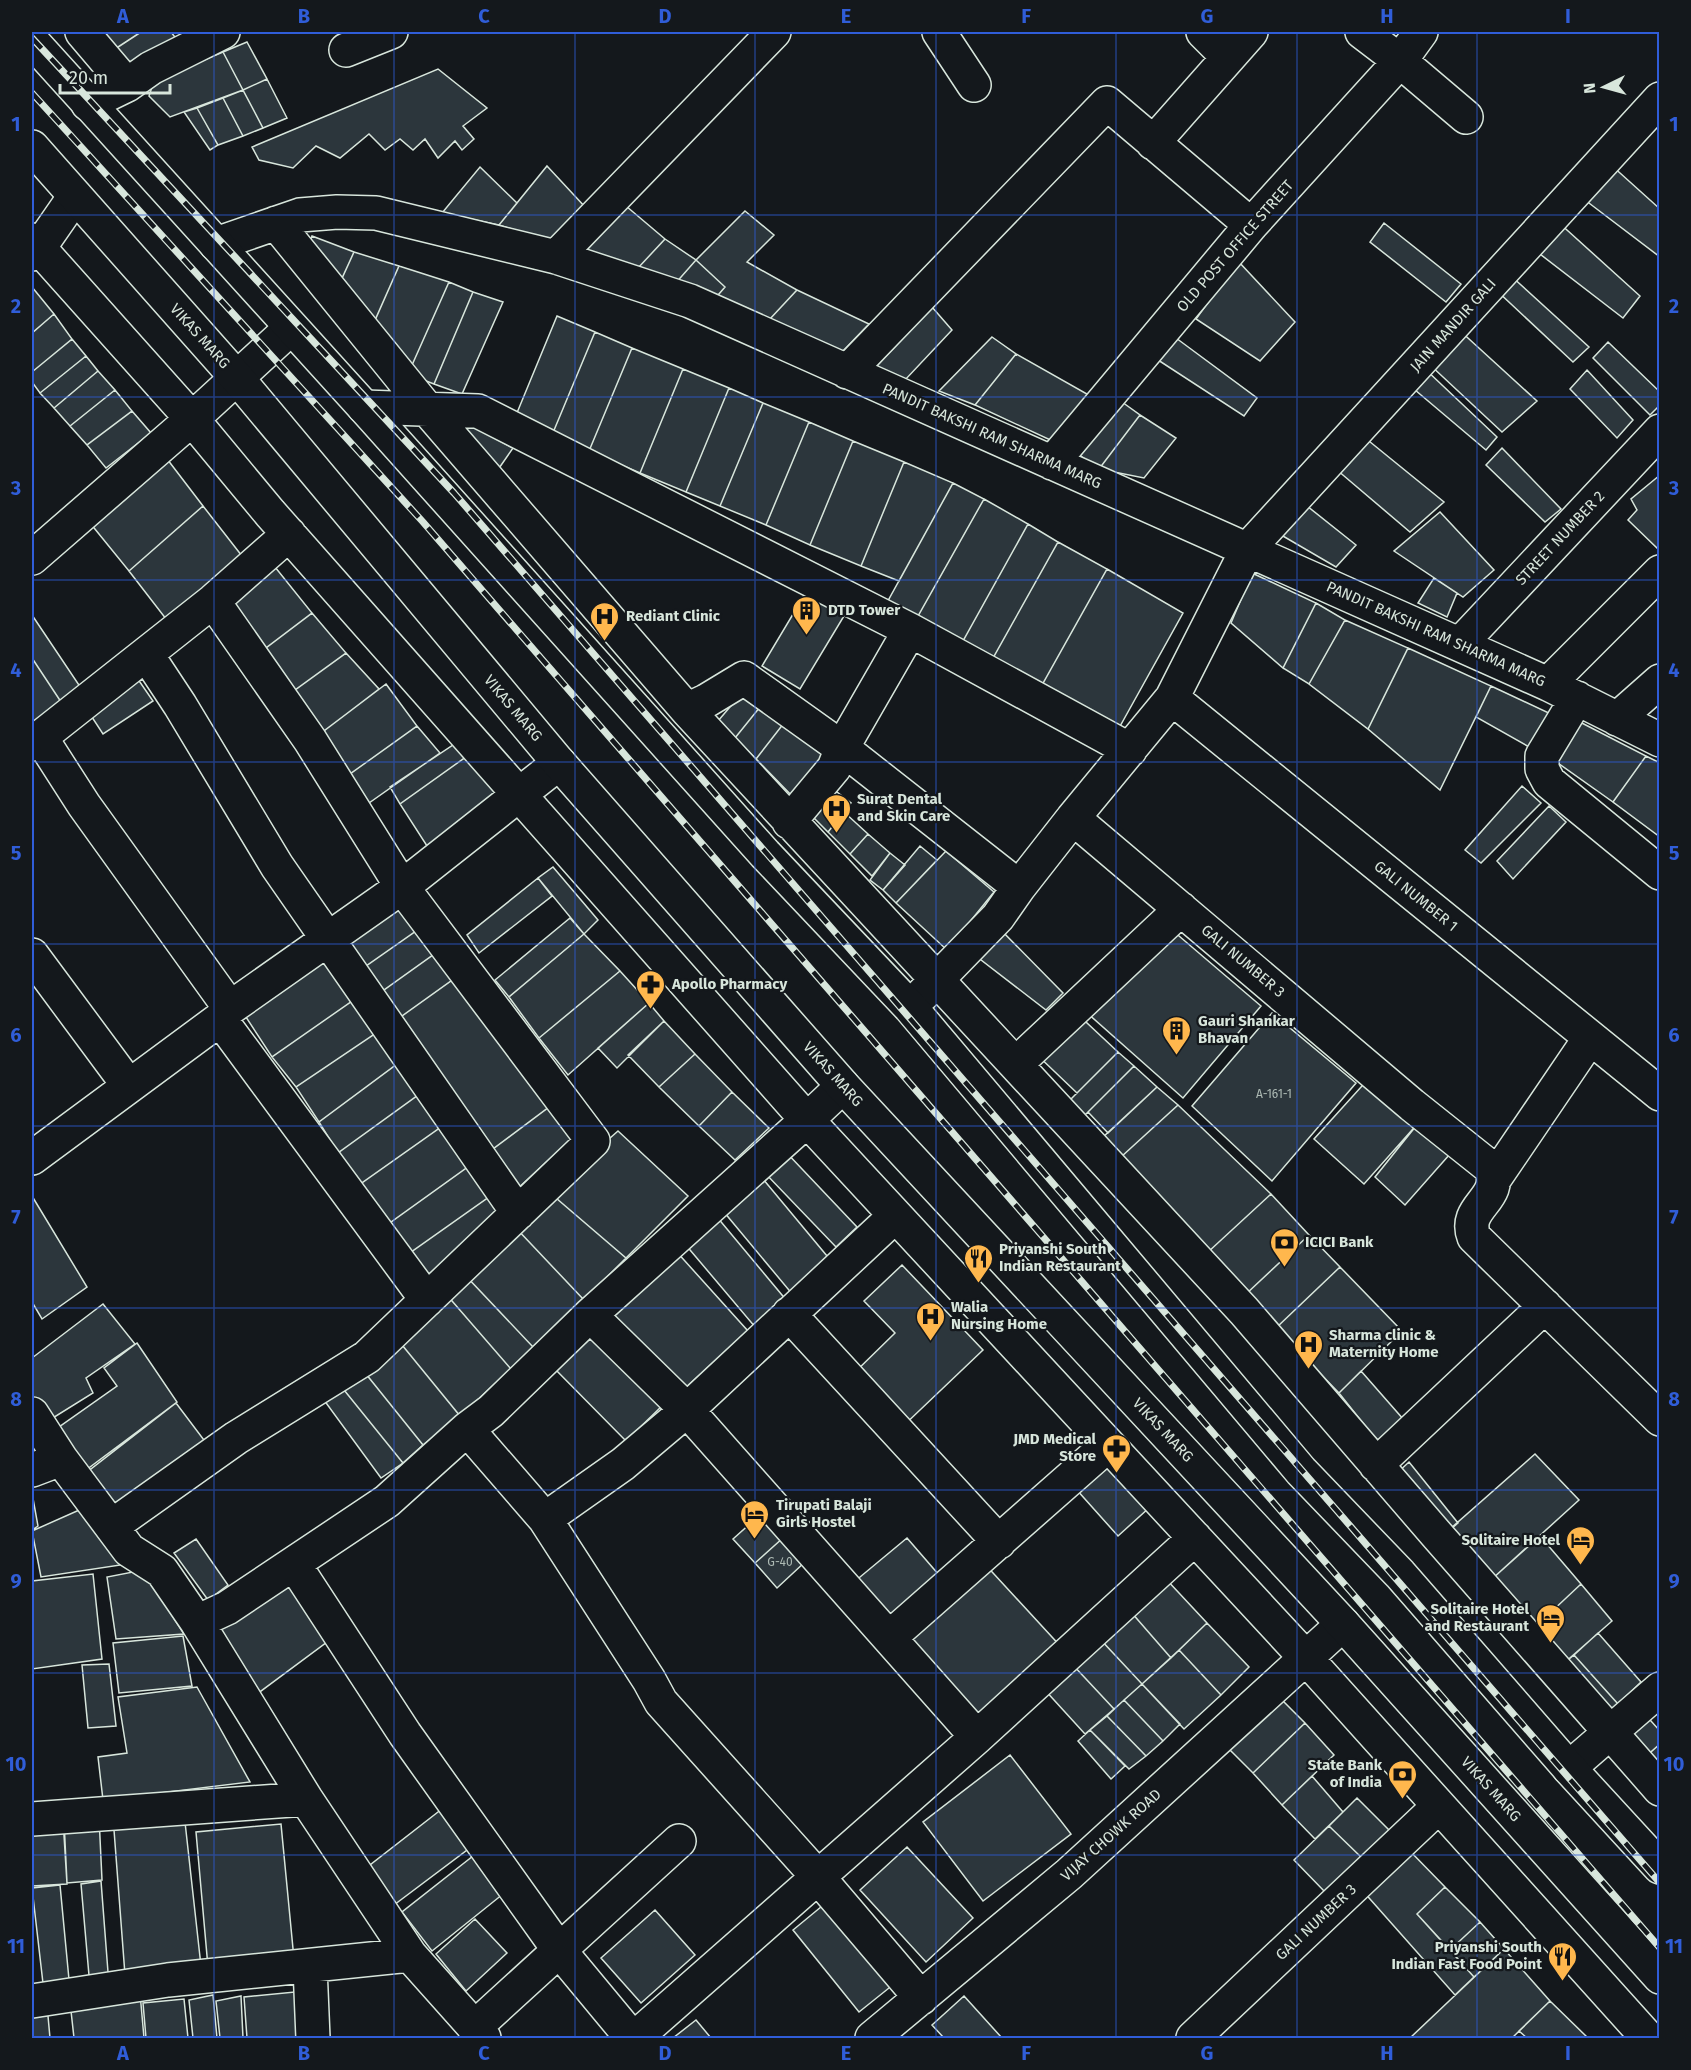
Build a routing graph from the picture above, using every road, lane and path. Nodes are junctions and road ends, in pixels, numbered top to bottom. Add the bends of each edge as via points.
1 (82, 32) edge
2 (223, 32) edge
3 (391, 32) edge
4 (774, 32) edge
5 (939, 32) edge
6 (1203, 32) edge
7 (1251, 32) edge
8 (1362, 32) edge
9 (1421, 32) edge
10 (32, 41) edge
11 (346, 50) dead end
12 (1228, 57) junction
13 (1400, 61) junction
14 (127, 85) junction
15 (974, 85) dead end
16 (1659, 99) edge
17 (88, 104) junction
18 (1466, 117) dead end
19 (1153, 143) junction
20 (32, 147) edge
21 (75, 196) junction
22 (288, 219) junction
23 (1251, 225) junction
24 (216, 244) junction
25 (34, 247) edge
26 (556, 258) junction
27 (291, 328) junction
28 (847, 372) junction
29 (237, 378) junction
30 (364, 407) junction
31 (427, 410) junction
32 (192, 419) junction
33 (1659, 431) edge
34 (1052, 463) junction
35 (289, 534) junction
36 (1247, 550) junction
37 (32, 558) edge
38 (1659, 572) edge
39 (213, 601) junction
40 (910, 630) junction
41 (1460, 644) junction
42 (147, 655) junction
43 (1659, 681) edge
44 (1548, 684) junction
45 (1172, 698) junction
46 (1577, 698) junction
47 (687, 710) junction
48 (1617, 718) junction
49 (36, 741) edge
50 (1659, 741) edge
51 (842, 748) junction
52 (1130, 750) junction
53 (559, 764) junction
54 (520, 794) junction
55 (1073, 818) junction
56 (789, 822) junction
57 (1659, 873) edge
58 (402, 887) junction
59 (1019, 887) junction
60 (1181, 909) junction
61 (329, 940) junction
62 (32, 955) edge
63 (938, 980) junction
64 (910, 1007) junction
65 (225, 1014) junction
66 (1590, 1038) junction
67 (1016, 1064) junction
68 (129, 1086) junction
69 (843, 1086) junction
70 (1659, 1095) edge
71 (807, 1120) junction
72 (32, 1158) edge
73 (1495, 1178) junction
74 (518, 1213) junction
75 (895, 1216) junction
76 (427, 1300) junction
77 (1545, 1306) junction
78 (789, 1314) junction
79 (590, 1315) junction
80 (687, 1410) junction
81 (32, 1414) edge
82 (1659, 1419) edge
83 (467, 1429) junction
84 (1108, 1445) junction
85 (46, 1465) edge
86 (1376, 1465) junction
87 (545, 1519) junction
88 (112, 1526) junction
89 (1195, 1538) junction
90 (999, 1542) junction
91 (294, 1564) junction
92 (197, 1622) junction
93 (1343, 1624) junction
94 (890, 1637) junction
95 (1306, 1658) junction
96 (1659, 1689) edge
97 (1610, 1733) junction
98 (977, 1737) junction
99 (1569, 1768) junction
100 (1659, 1789) edge
101 (306, 1799) junction
102 (1439, 1806) junction
103 (32, 1819) edge
104 (679, 1841) dead end
105 (1659, 1867) edge
106 (818, 1877) junction
107 (559, 1950) junction
108 (410, 1955) junction
109 (310, 1967) junction
110 (1659, 1977) edge
111 (921, 1998) junction
112 (32, 2001) edge
113 (479, 2033) edge
114 (313, 2038) edge
115 (633, 2038) edge
116 (872, 2038) edge
117 (1193, 2038) edge
118 (1648, 2038) edge

1 - 14 street
2 - 14 street via 151,68
3 - 11 street
4 - 26 street
5 - 15 street
6 - 12 street
7 - 12 street
8 - 13 street
9 - 13 street, OLD POST OFFICE STREET
10 - 17 street
12 - 19 street
13 - 18 street
13 - 23 street, OLD POST OFFICE STREET
14 - 17 street
16 - 36 street, JAIN MANDIR GALI
17 - 24 street
19 - 23 street
19 - 28 street via 1107,103
20 - 21 street, VIKAS MARG
21 - 25 street
21 - 29 street, VIKAS MARG
22 - 24 street, PANDIT BAKSHI RAM SHARMA MARG
22 - 26 street, PANDIT BAKSHI RAM SHARMA MARG via 337,212 376,213
22 - 31 street
23 - 34 street, OLD POST OFFICE STREET
24 - 27 street
25 - 32 street
26 - 28 street, PANDIT BAKSHI RAM SHARMA MARG via 690,302
27 - 29 street
27 - 30 street
28 - 34 street, PANDIT BAKSHI RAM SHARMA MARG
29 - 32 street
29 - 53 street, VIKAS MARG
30 - 31 street
30 - 64 street via 765,854
31 - 40 street via 478,411
31 - 47 street
32 - 35 street
32 - 37 street
33 - 41 street, STREET NUMBER 2
34 - 36 street, PANDIT BAKSHI RAM SHARMA MARG
35 - 39 street
35 - 54 street
36 - 41 street, PANDIT BAKSHI RAM SHARMA MARG
36 - 45 street, JAIN MANDIR GALI
38 - 44 street
39 - 42 street
39 - 58 street via 310,740
40 - 51 street
40 - 52 street
41 - 44 street, PANDIT BAKSHI RAM SHARMA MARG
42 - 49 street
42 - 61 street via 277,866
43 - 48 street
44 - 46 street, PANDIT BAKSHI RAM SHARMA MARG
45 - 52 street, JAIN MANDIR GALI
45 - 66 street, GALI NUMBER 1
46 - 48 street, PANDIT BAKSHI RAM SHARMA MARG
46 - 57 street via 1542,756 1542,770 1549,782
47 - 51 street via 744,678
47 - 56 street
48 - 50 street, PANDIT BAKSHI RAM SHARMA MARG
49 - 65 street via 84,805
51 - 56 street via 834,768
51 - 59 street
52 - 55 street, JAIN MANDIR GALI
53 - 54 street
53 - 69 street, VIKAS MARG
54 - 58 street
54 - 71 street
55 - 59 street, JAIN MANDIR GALI
55 - 60 street, GALI NUMBER 3
56 - 63 street
58 - 61 street
58 - 74 street via 593,1142
59 - 63 street, JAIN MANDIR GALI via 998,917
60 - 67 street
60 - 73 street, GALI NUMBER 3 via 1491,1168
61 - 65 street
61 - 74 street
62 - 68 street
63 - 64 street, JAIN MANDIR GALI
63 - 67 street
64 - 99 street via 1301,1471 1400,1574
65 - 68 street
65 - 76 street
66 - 70 street, GALI NUMBER 1
66 - 73 street
67 - 86 street via 1244,1311
68 - 72 street
69 - 71 street
69 - 93 street, VIKAS MARG
71 - 75 street
71 - 79 street
73 - 77 street via 1494,1189 1472,1218 1474,1237
74 - 76 street
75 - 78 street
75 - 84 street
76 - 88 street via 367,1357 236,1438
77 - 82 street
77 - 86 street
78 - 80 street
78 - 90 street
79 - 80 street
79 - 83 street via 491,1411
80 - 87 street via 623,1464
80 - 94 street
81 - 85 street
83 - 87 street
83 - 91 street via 387,1502
84 - 89 street
84 - 90 street
85 - 88 street
86 - 97 street
87 - 106 street via 650,1680 660,1702
88 - 92 street via 129,1550 162,1571
89 - 95 street
89 - 98 street
90 - 94 street
91 - 92 street
91 - 107 street via 405,1734
92 - 101 street
93 - 95 street, VIJAY CHOWK ROAD
93 - 110 street, VIKAS MARG
94 - 98 street
95 - 102 street
95 - 111 street, VIJAY CHOWK ROAD via 1069,1874
96 - 97 street
97 - 99 street
97 - 100 street
98 - 106 street
99 - 105 street
101 - 103 street
101 - 108 street
102 - 117 street, GALI NUMBER 3
102 - 118 street
104 - 107 street
106 - 111 street
106 - 115 street
107 - 113 street
107 - 115 street
108 - 109 street
108 - 113 street
109 - 112 street via 168,1980
109 - 114 street
111 - 116 street, VIJAY CHOWK ROAD

